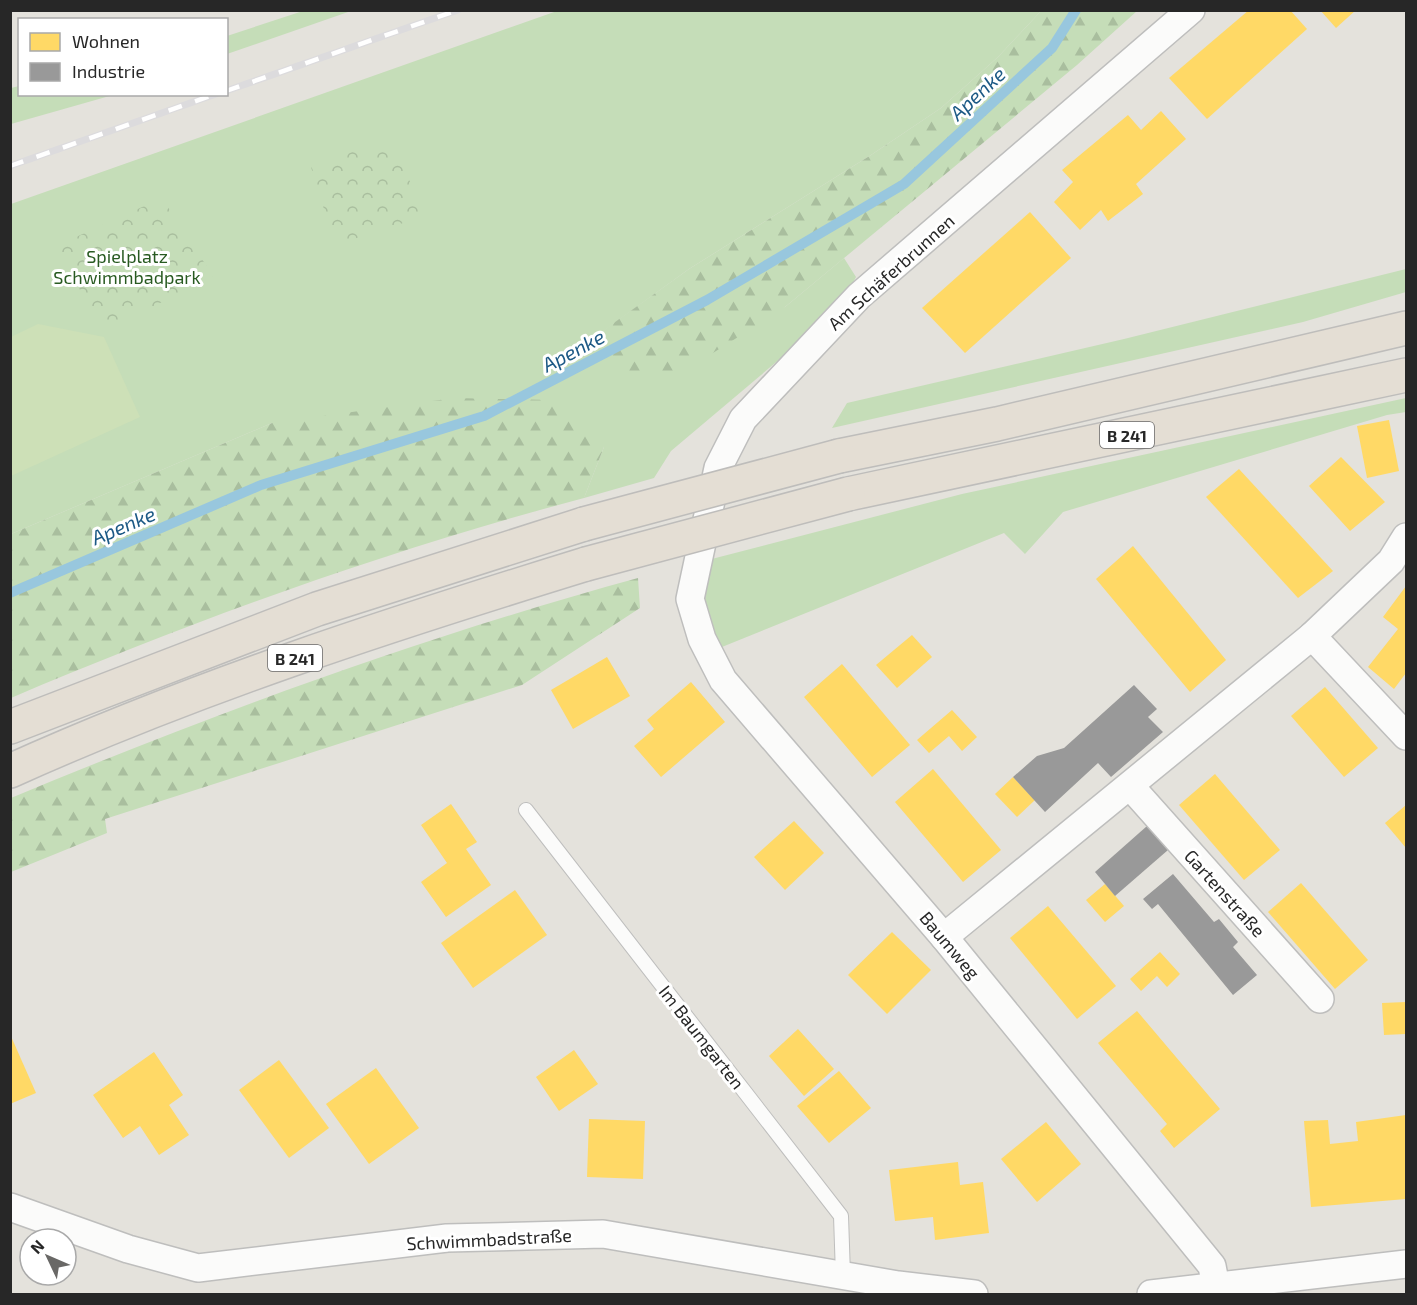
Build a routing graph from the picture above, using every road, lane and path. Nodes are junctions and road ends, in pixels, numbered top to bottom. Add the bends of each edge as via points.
1 (1191, 10) edge
2 (1407, 328) edge
3 (1407, 375) edge
4 (1407, 537) edge
5 (690, 599) joint
6 (1312, 636) junction
7 (10, 727) edge
8 (1407, 736) edge
9 (10, 771) edge
10 (1131, 787) junction
11 (526, 810) dead end
12 (944, 937) junction
13 (1320, 999) dead end
14 (10, 1207) edge
15 (1407, 1264) edge
16 (843, 1275) junction
17 (1216, 1287) junction
18 (897, 1290) edge
19 (963, 1294) edge
20 (1151, 1294) edge

1 - 5 street, Am Schäferbrunnen via 859,296 743,419 718,468
2 - 7 highway, B 241, bridge via 997,424 838,456 585,524 317,609
3 - 9 highway, B 241, bridge via 848,494 586,564 280,664
4 - 6 street via 1391,561
5 - 12 street, Baumweg via 702,639 723,680
6 - 8 street
6 - 10 street
10 - 12 street
10 - 13 street, Gartenstraße
11 - 16 lane, Im Baumgarten via 841,1216
12 - 17 street, Baumweg via 1212,1266
14 - 16 street, Schwimmbadstraße via 128,1249 198,1268 447,1238 603,1234
15 - 17 street
16 - 18 street, Schwimmbadstraße
17 - 20 street
18 - 19 street, Schwimmbadstraße

